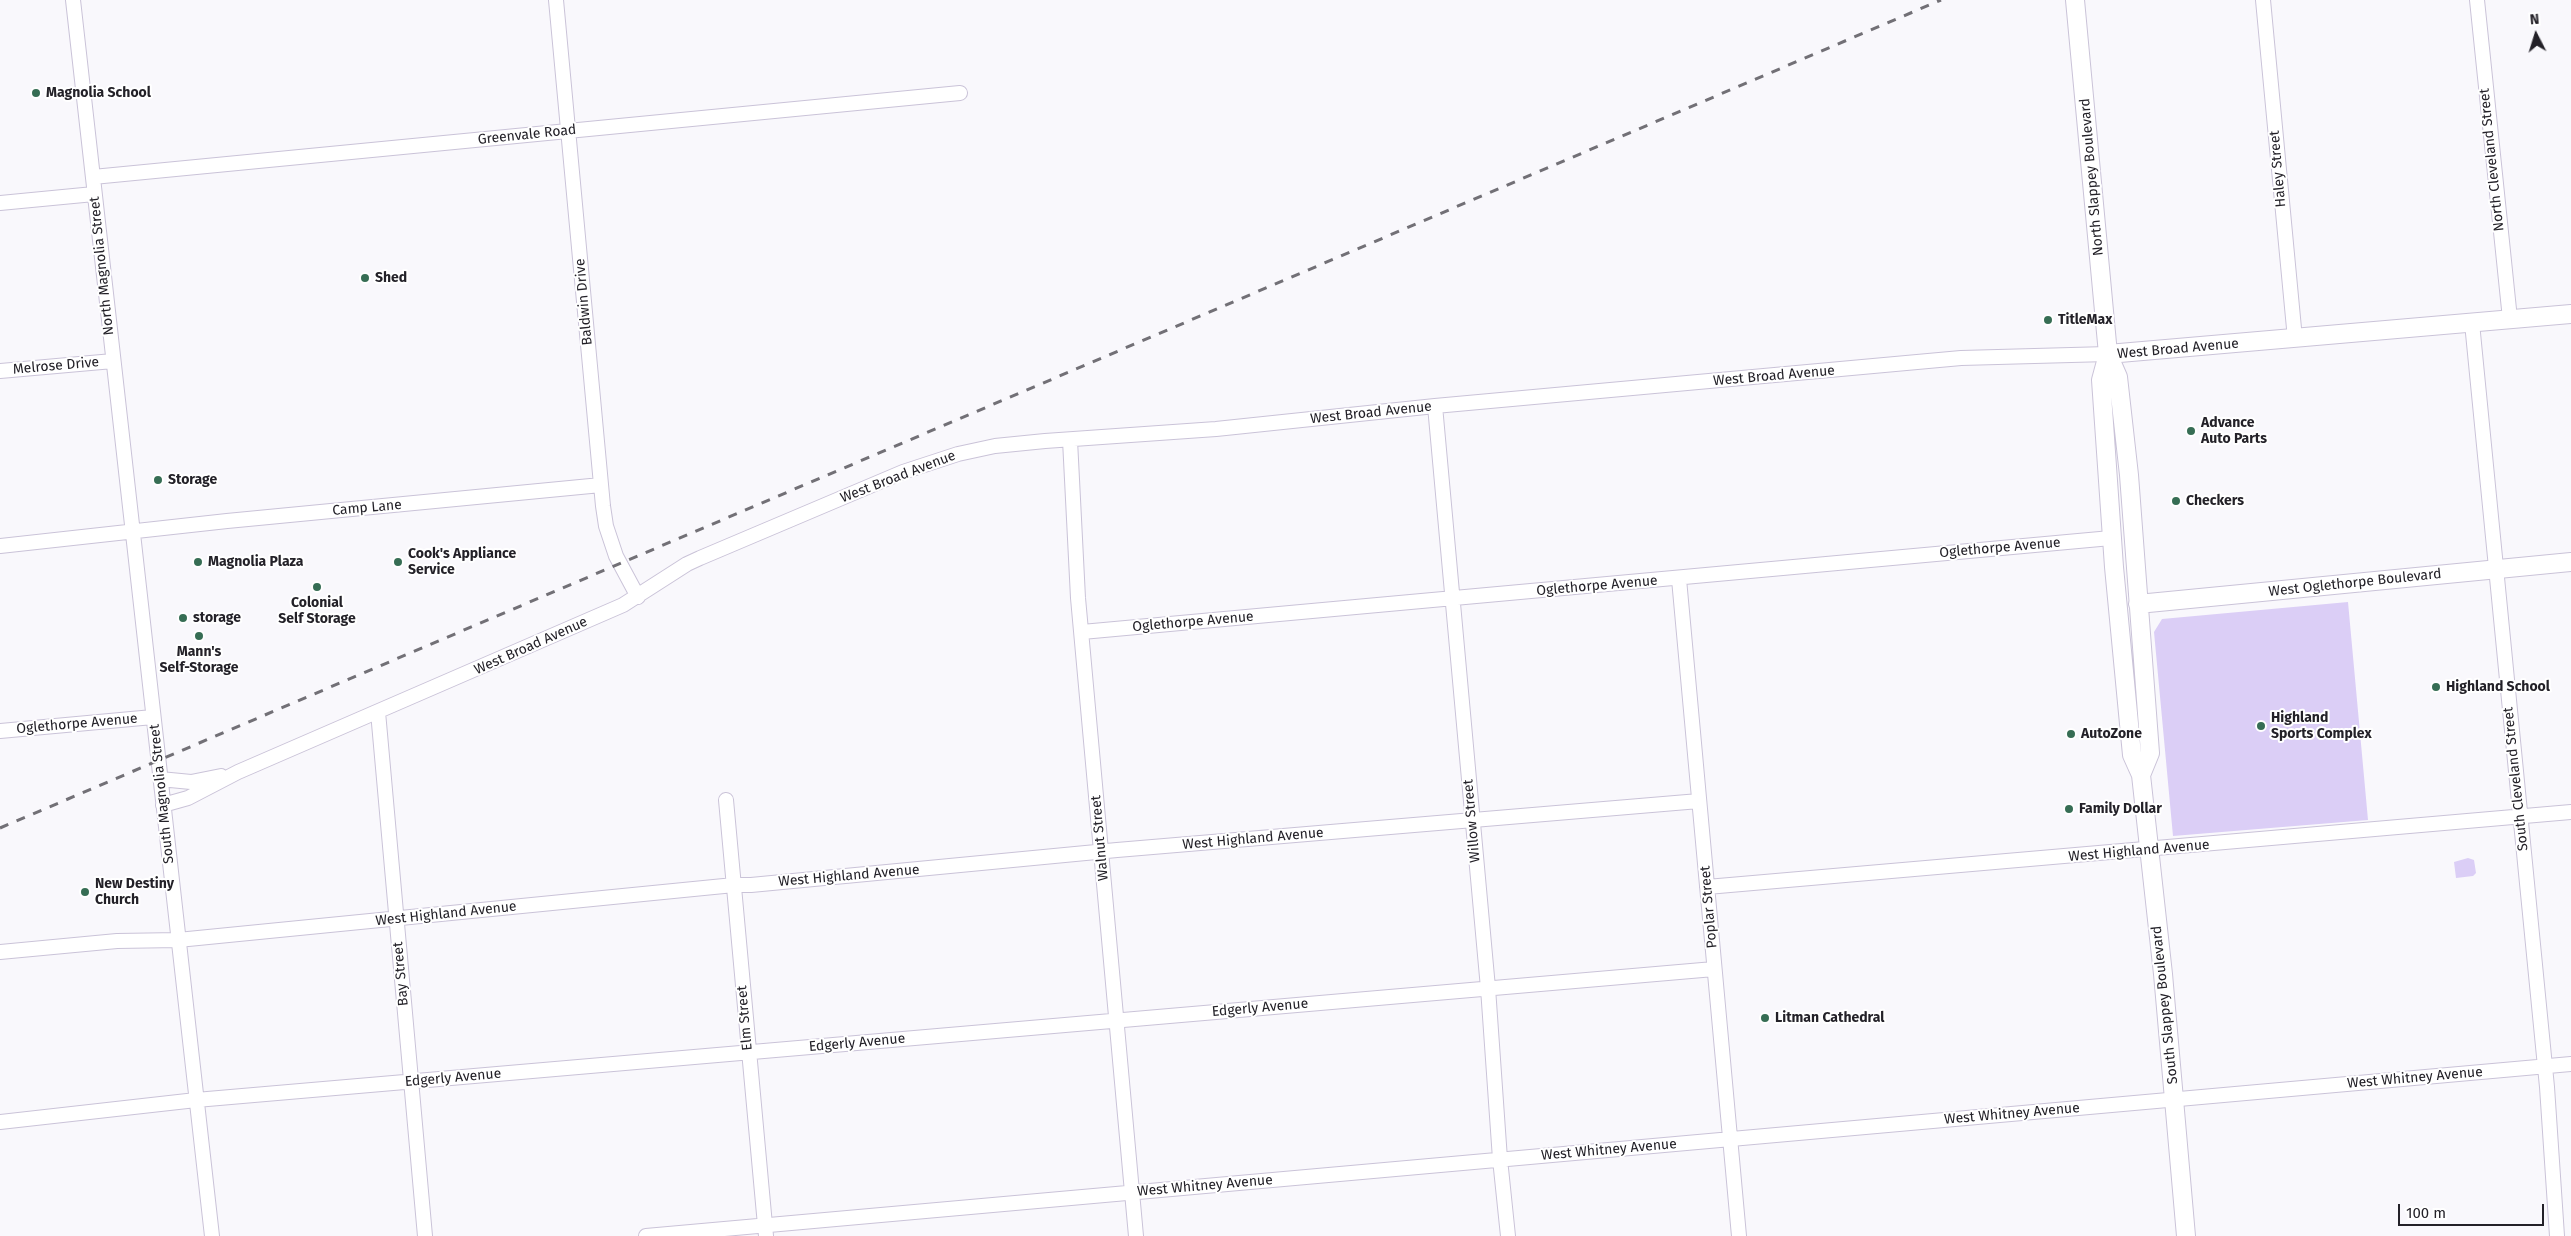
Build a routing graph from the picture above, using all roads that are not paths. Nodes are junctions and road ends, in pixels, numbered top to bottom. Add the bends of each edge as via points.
1 (73, 0) edge
2 (556, 0) edge
3 (2075, 0) edge
4 (2262, 0) edge
5 (2477, 0) edge
6 (960, 93) dead end
7 (568, 131) junction
8 (93, 177) junction
9 (94, 194) junction
10 (0, 203) edge
11 (2571, 314) edge
12 (2510, 319) junction
13 (2472, 323) junction
14 (2295, 339) junction
15 (2108, 354) junction
16 (113, 361) junction
17 (0, 371) edge
18 (1435, 406) junction
19 (1070, 440) junction
20 (601, 485) junction
21 (132, 531) junction
22 (2111, 538) junction
23 (0, 546) edge
24 (2571, 562) edge
25 (2495, 569) junction
26 (2115, 575) junction
27 (1679, 579) junction
28 (638, 597) junction
29 (1452, 600) junction
30 (2138, 604) junction
31 (1082, 632) junction
32 (2121, 638) junction
33 (378, 712) junction
34 (153, 717) junction
35 (0, 731) edge
36 (238, 772) junction
37 (2141, 775) junction
38 (160, 779) junction
39 (726, 800) dead end
40 (1699, 801) junction
41 (163, 805) junction
42 (2571, 812) edge
43 (2519, 816) junction
44 (1472, 820) junction
45 (2149, 850) junction
46 (1102, 853) junction
47 (734, 884) junction
48 (1707, 887) junction
49 (396, 919) junction
50 (178, 940) junction
51 (0, 952) edge
52 (1714, 969) junction
53 (1488, 988) junction
54 (1117, 1020) junction
55 (748, 1053) junction
56 (2571, 1064) edge
57 (2544, 1066) junction
58 (410, 1082) junction
59 (196, 1100) junction
60 (2174, 1100) junction
61 (0, 1122) edge
62 (1730, 1139) junction
63 (1500, 1159) junction
64 (1132, 1192) junction
65 (765, 1230) edge
66 (212, 1236) edge
67 (425, 1236) edge
68 (646, 1236) edge
69 (1136, 1236) edge
70 (1508, 1236) edge
71 (1738, 1236) edge
72 (2186, 1236) edge
73 (2557, 1236) edge

1 - 8 street, North Magnolia Street
2 - 7 street, Baldwin Drive
3 - 15 main road, North Slappey Boulevard
4 - 14 street, Haley Street
5 - 12 street, North Cleveland Street
6 - 7 street, Greenvale Road
7 - 8 street, Greenvale Road
7 - 20 street, Baldwin Drive
8 - 9 street, North Magnolia Street
9 - 10 street
9 - 16 street, North Magnolia Street
11 - 12 main road, West Broad Avenue
12 - 13 main road, West Broad Avenue
13 - 14 main road, West Broad Avenue
13 - 25 street, South Cleveland Street
14 - 15 main road, West Broad Avenue
15 - 18 street, West Broad Avenue via 1961,358
15 - 22 main road, North Slappey Boulevard via 2101,380
15 - 30 main road, North Slappey Boulevard via 2118,377
16 - 17 street, Melrose Drive
16 - 21 street, North Magnolia Street
18 - 19 street, West Broad Avenue via 1216,429
18 - 29 street, Willow Street
19 - 28 street, West Broad Avenue via 995,446 903,472 687,564
19 - 31 street, Walnut Street
20 - 21 street, Camp Lane
20 - 28 street, Baldwin Drive via 611,542
21 - 23 street
21 - 34 street, South Magnolia Street
22 - 26 main road, North Slappey Boulevard
22 - 27 street, Oglethorpe Avenue
24 - 25 main road, West Oglethorpe Boulevard
25 - 30 main road, West Oglethorpe Boulevard
25 - 43 street, South Cleveland Street
26 - 30 main road
26 - 32 main road, South Slappey Boulevard
27 - 29 street, Oglethorpe Avenue
27 - 40 street, Poplar Street
28 - 33 street, West Broad Avenue
29 - 31 street, Oglethorpe Avenue
29 - 44 street, Willow Street
30 - 32 main road
30 - 37 main road, South Slappey Boulevard via 2150,753
31 - 46 street, Walnut Street
32 - 37 main road, South Slappey Boulevard via 2132,755
33 - 36 street, West Broad Avenue
33 - 49 street, Bay Street
34 - 35 street, Oglethorpe Avenue
34 - 38 street, South Magnolia Street
36 - 38 street, West Broad Avenue via 192,782
36 - 41 street, West Broad Avenue via 188,798
37 - 45 main road, South Slappey Boulevard
38 - 41 street, South Magnolia Street
39 - 47 street, Elm Street
40 - 44 street, West Highland Avenue
40 - 48 street, Poplar Street
41 - 50 street, South Magnolia Street
42 - 43 street, West Highland Avenue
43 - 45 street, West Highland Avenue
43 - 57 street, South Cleveland Street
44 - 46 street, West Highland Avenue
44 - 53 street, Willow Street
45 - 48 street, West Highland Avenue
45 - 60 main road, South Slappey Boulevard
46 - 47 street, West Highland Avenue
46 - 54 street, Walnut Street
47 - 49 street, West Highland Avenue
47 - 55 street, Elm Street
48 - 52 street, Poplar Street
49 - 50 street, West Highland Avenue
49 - 58 street, Bay Street
50 - 51 street, West Highland Avenue via 117,941
50 - 59 street, South Magnolia Street
52 - 53 street, Edgerly Avenue
52 - 62 street, Poplar Street
53 - 54 street, Edgerly Avenue
53 - 63 street, Willow Street
54 - 55 street, Edgerly Avenue
54 - 64 street, Walnut Street
55 - 58 street, Edgerly Avenue
55 - 65 street, Elm Street
56 - 57 street, West Whitney Avenue
57 - 60 street, West Whitney Avenue
57 - 73 street, South Cleveland Street
58 - 59 street, Edgerly Avenue
58 - 67 street, Bay Street
59 - 61 street, Edgerly Avenue
59 - 66 street, South Magnolia Street
60 - 62 street, West Whitney Avenue
60 - 72 main road, South Slappey Boulevard
62 - 63 street, West Whitney Avenue
62 - 71 street, Poplar Street
63 - 64 street, West Whitney Avenue
63 - 70 street, Willow Street
64 - 65 street, West Whitney Avenue
64 - 69 street, Walnut Street
65 - 68 street, West Whitney Avenue

